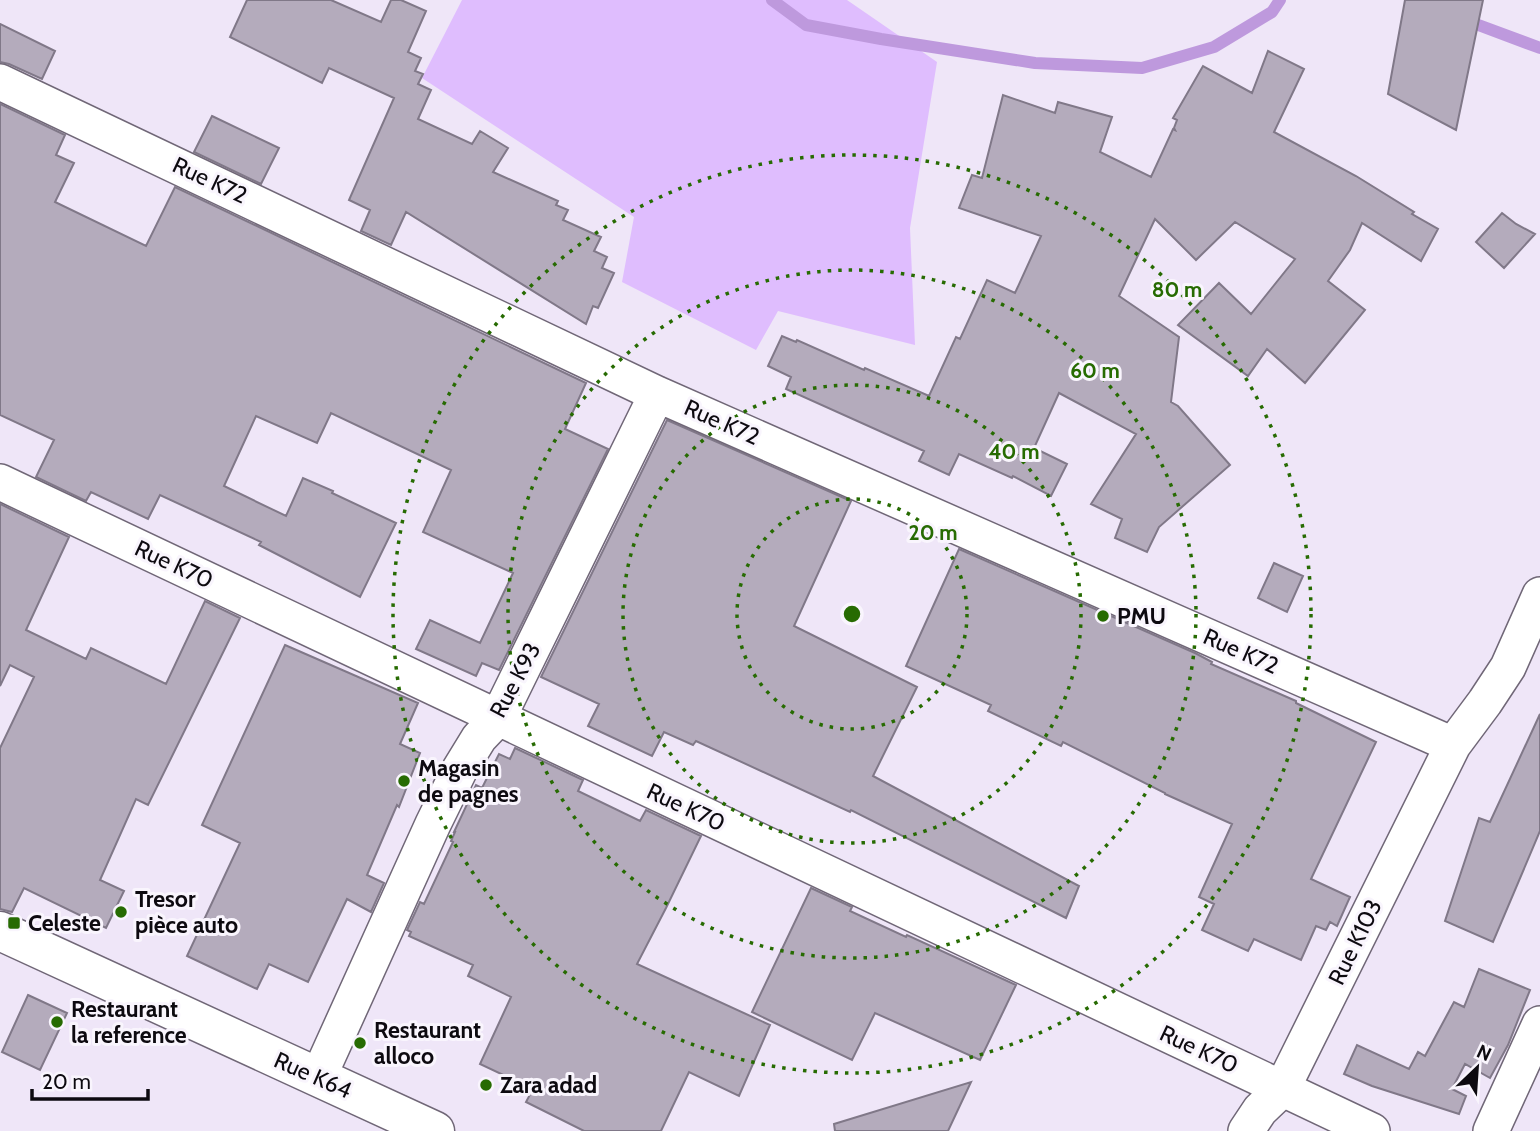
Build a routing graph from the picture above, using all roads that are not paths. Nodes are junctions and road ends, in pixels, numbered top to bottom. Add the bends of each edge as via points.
1 (0, 82) edge
2 (657, 394) junction
3 (0, 482) edge
4 (1540, 595) edge
5 (498, 718) junction
6 (1453, 745) junction
7 (0, 931) edge
8 (1540, 1024) edge
9 (318, 1078) junction
10 (1282, 1089) junction
11 (435, 1131) edge
12 (1246, 1131) edge
13 (1373, 1131) edge
14 (1491, 1131) edge

1 - 2 street, Rue K72
2 - 5 street, Rue K93
2 - 6 street, Rue K72
3 - 5 street, Rue K70
4 - 6 street, Rue K103 via 1508,667
5 - 9 street, Rue K93 via 460,769
5 - 10 street, Rue K70
6 - 10 street, Rue K103
7 - 9 street, Rue K64
8 - 14 street
9 - 11 street, Rue K64
10 - 12 street, Rue K103
10 - 13 street, Rue K70

